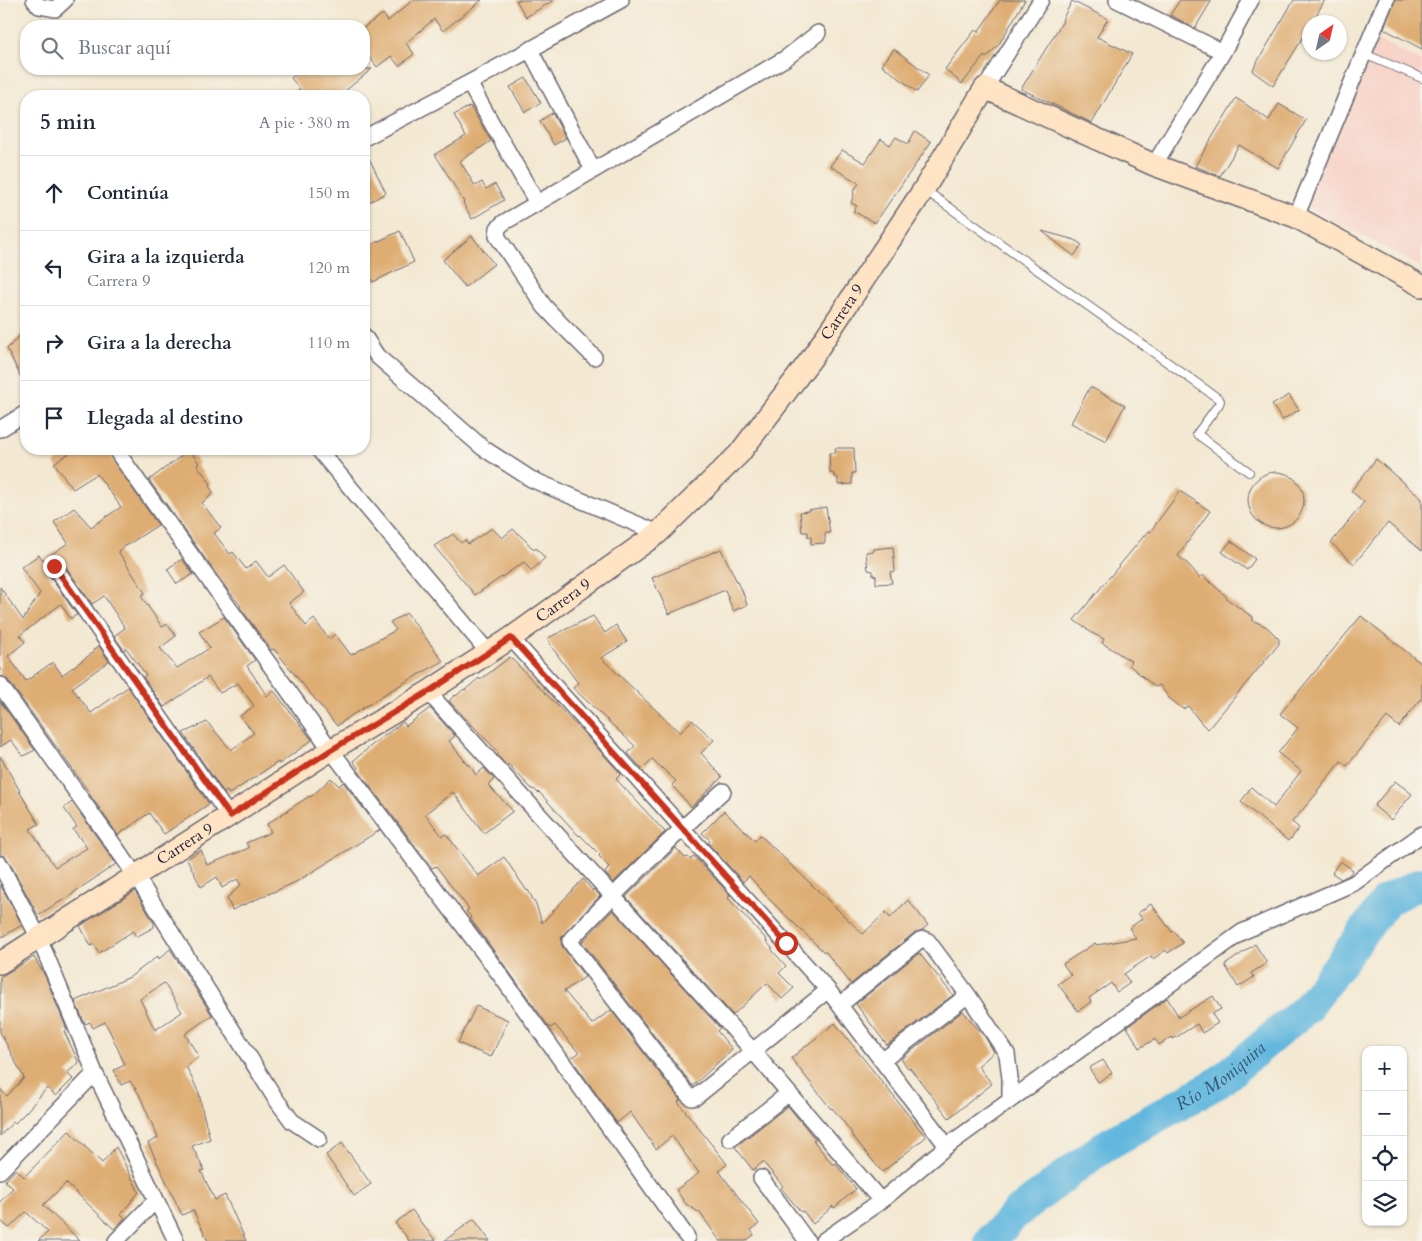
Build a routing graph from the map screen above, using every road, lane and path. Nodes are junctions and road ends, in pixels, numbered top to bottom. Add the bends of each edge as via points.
1 (34, 0) edge
2 (65, 0) edge
3 (621, 0) edge
4 (1041, 0) edge
5 (1117, 0) edge
6 (1251, 0) edge
7 (1386, 0) edge
8 (818, 33) dead end
9 (530, 50) junction
10 (1223, 52) junction
11 (1364, 54) junction
12 (1422, 78) edge
13 (469, 83) junction
14 (985, 88) junction
15 (370, 135) edge
16 (1154, 165) junction
17 (593, 170) junction
18 (924, 189) junction
19 (537, 203) junction
20 (1296, 217) junction
21 (1422, 286) edge
22 (370, 345) edge
23 (594, 356) dead end
24 (20, 417) edge
25 (0, 429) edge
26 (119, 455) edge
27 (323, 455) edge
28 (1249, 472) dead end
29 (658, 533) junction
30 (54, 566) dead end
31 (511, 638) junction
32 (488, 652) junction
33 (0, 685) edge
34 (428, 692) junction
35 (331, 750) junction
36 (724, 792) dead end
37 (230, 816) junction
38 (682, 828) junction
39 (1422, 834) edge
40 (0, 864) edge
41 (136, 876) junction
42 (612, 896) junction
43 (39, 938) junction
44 (0, 963) edge
45 (828, 990) junction
46 (968, 995) junction
47 (840, 1005) junction
48 (753, 1051) junction
49 (882, 1061) junction
50 (95, 1073) junction
51 (789, 1093) junction
52 (1010, 1100) junction
53 (319, 1139) dead end
54 (730, 1139) dead end
55 (946, 1146) junction
56 (0, 1171) edge
57 (761, 1178) dead end
58 (156, 1200) junction
59 (881, 1201) junction
60 (687, 1237) dead end
61 (116, 1241) edge
62 (176, 1241) edge
63 (807, 1241) edge
64 (824, 1241) edge

1 - 2 street via 39,6 55,10
3 - 9 street
4 - 14 street
5 - 10 street
6 - 10 street
7 - 11 street
8 - 17 street via 786,58
9 - 13 street
9 - 17 street
10 - 16 street
11 - 12 lane
11 - 20 street
13 - 15 street
13 - 19 street
14 - 16 main road
14 - 18 main road, Carrera 9
16 - 20 main road
17 - 19 street
18 - 28 lane via 1219,399 1219,404 1197,434
18 - 29 main road, Carrera 9 via 811,359 739,454
19 - 23 street via 503,223 497,236 544,306
20 - 21 main road
22 - 29 street via 377,356 483,448 531,479
24 - 25 street
26 - 35 street
27 - 32 street
29 - 31 main road, Carrera 9
30 - 37 street
31 - 32 main road, Carrera 9
31 - 38 street
32 - 34 main road, Carrera 9
33 - 41 street
34 - 35 main road, Carrera 9
34 - 42 street
35 - 37 main road, Carrera 9
35 - 60 street via 498,972
36 - 38 street
37 - 41 main road, Carrera 9
38 - 42 street
38 - 45 street
39 - 52 street via 1354,884 1242,932
40 - 43 street
41 - 43 main road, Carrera 9
41 - 53 street via 275,1098 292,1121
42 - 48 street
42 - 48 street via 570,941 688,1095 696,1097
43 - 44 main road, Carrera 9
43 - 50 street
45 - 47 street
45 - 48 street
46 - 47 street via 924,939
46 - 49 street
46 - 52 street via 1007,1054
47 - 49 street
48 - 51 street
49 - 55 street
50 - 56 street
50 - 58 street
51 - 54 street
51 - 59 street
52 - 55 street
55 - 59 street
57 - 63 street
58 - 61 street
58 - 62 street
59 - 64 street

